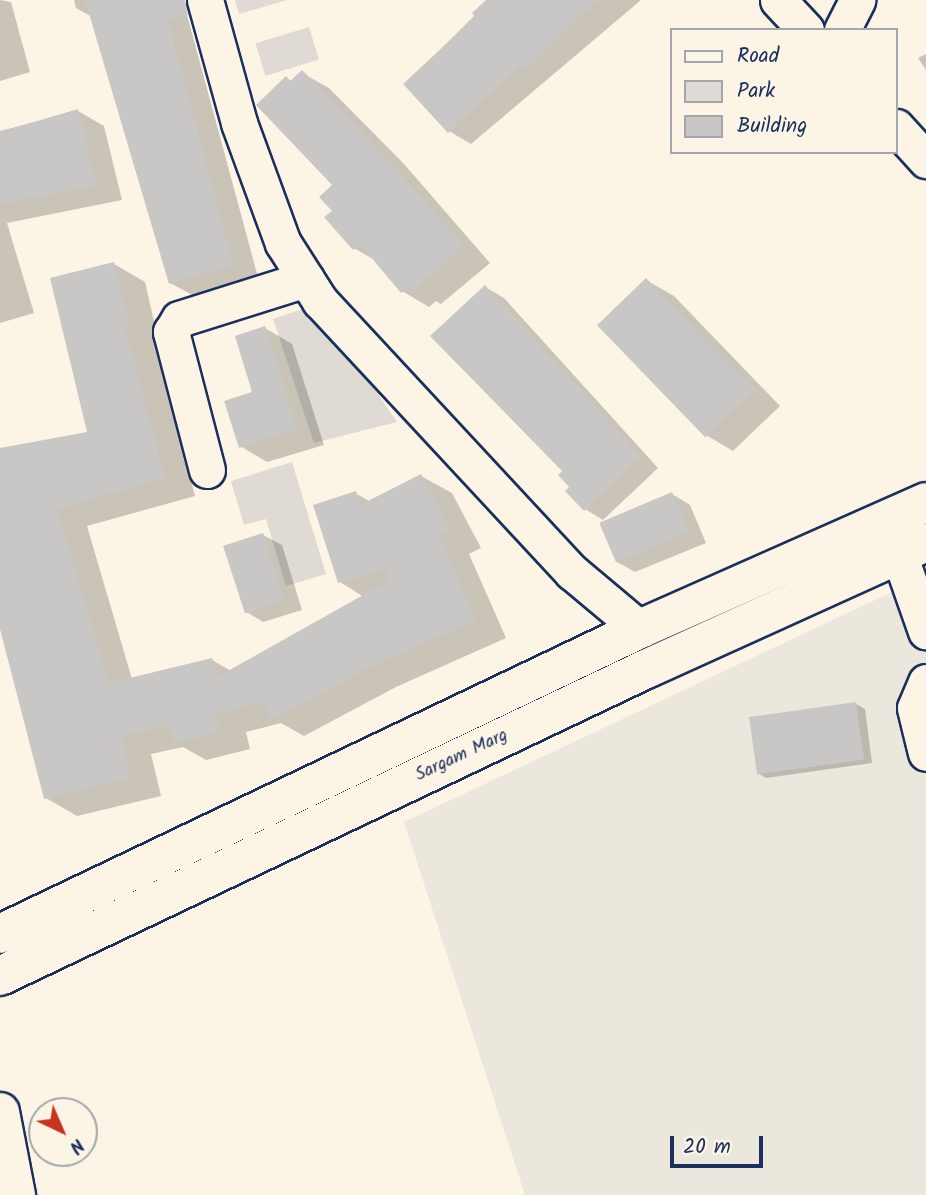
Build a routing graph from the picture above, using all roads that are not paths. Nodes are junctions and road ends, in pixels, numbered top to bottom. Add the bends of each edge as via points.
1 (205, 0) edge
2 (778, 0) edge
3 (858, 0) edge
4 (804, 28) edge
5 (843, 28) edge
6 (898, 129) edge
7 (926, 160) edge
8 (306, 279) junction
9 (207, 470) dead end
10 (926, 502) edge
11 (913, 548) edge
12 (640, 629) junction
13 (926, 631) edge
14 (926, 682) edge
15 (926, 753) edge
16 (0, 934) edge
17 (0, 976) edge
18 (0, 1112) edge
19 (16, 1195) edge

1 - 8 street via 239,123 278,231
2 - 4 street
3 - 5 street
6 - 7 street
8 - 9 street via 179,319 171,332
8 - 12 street via 320,301 572,572
10 - 12 main road, Sargam Marg
11 - 13 street
11 - 17 main road, Sargam Marg via 646,669
12 - 16 main road, Sargam Marg
14 - 15 street via 915,708
18 - 19 main road

